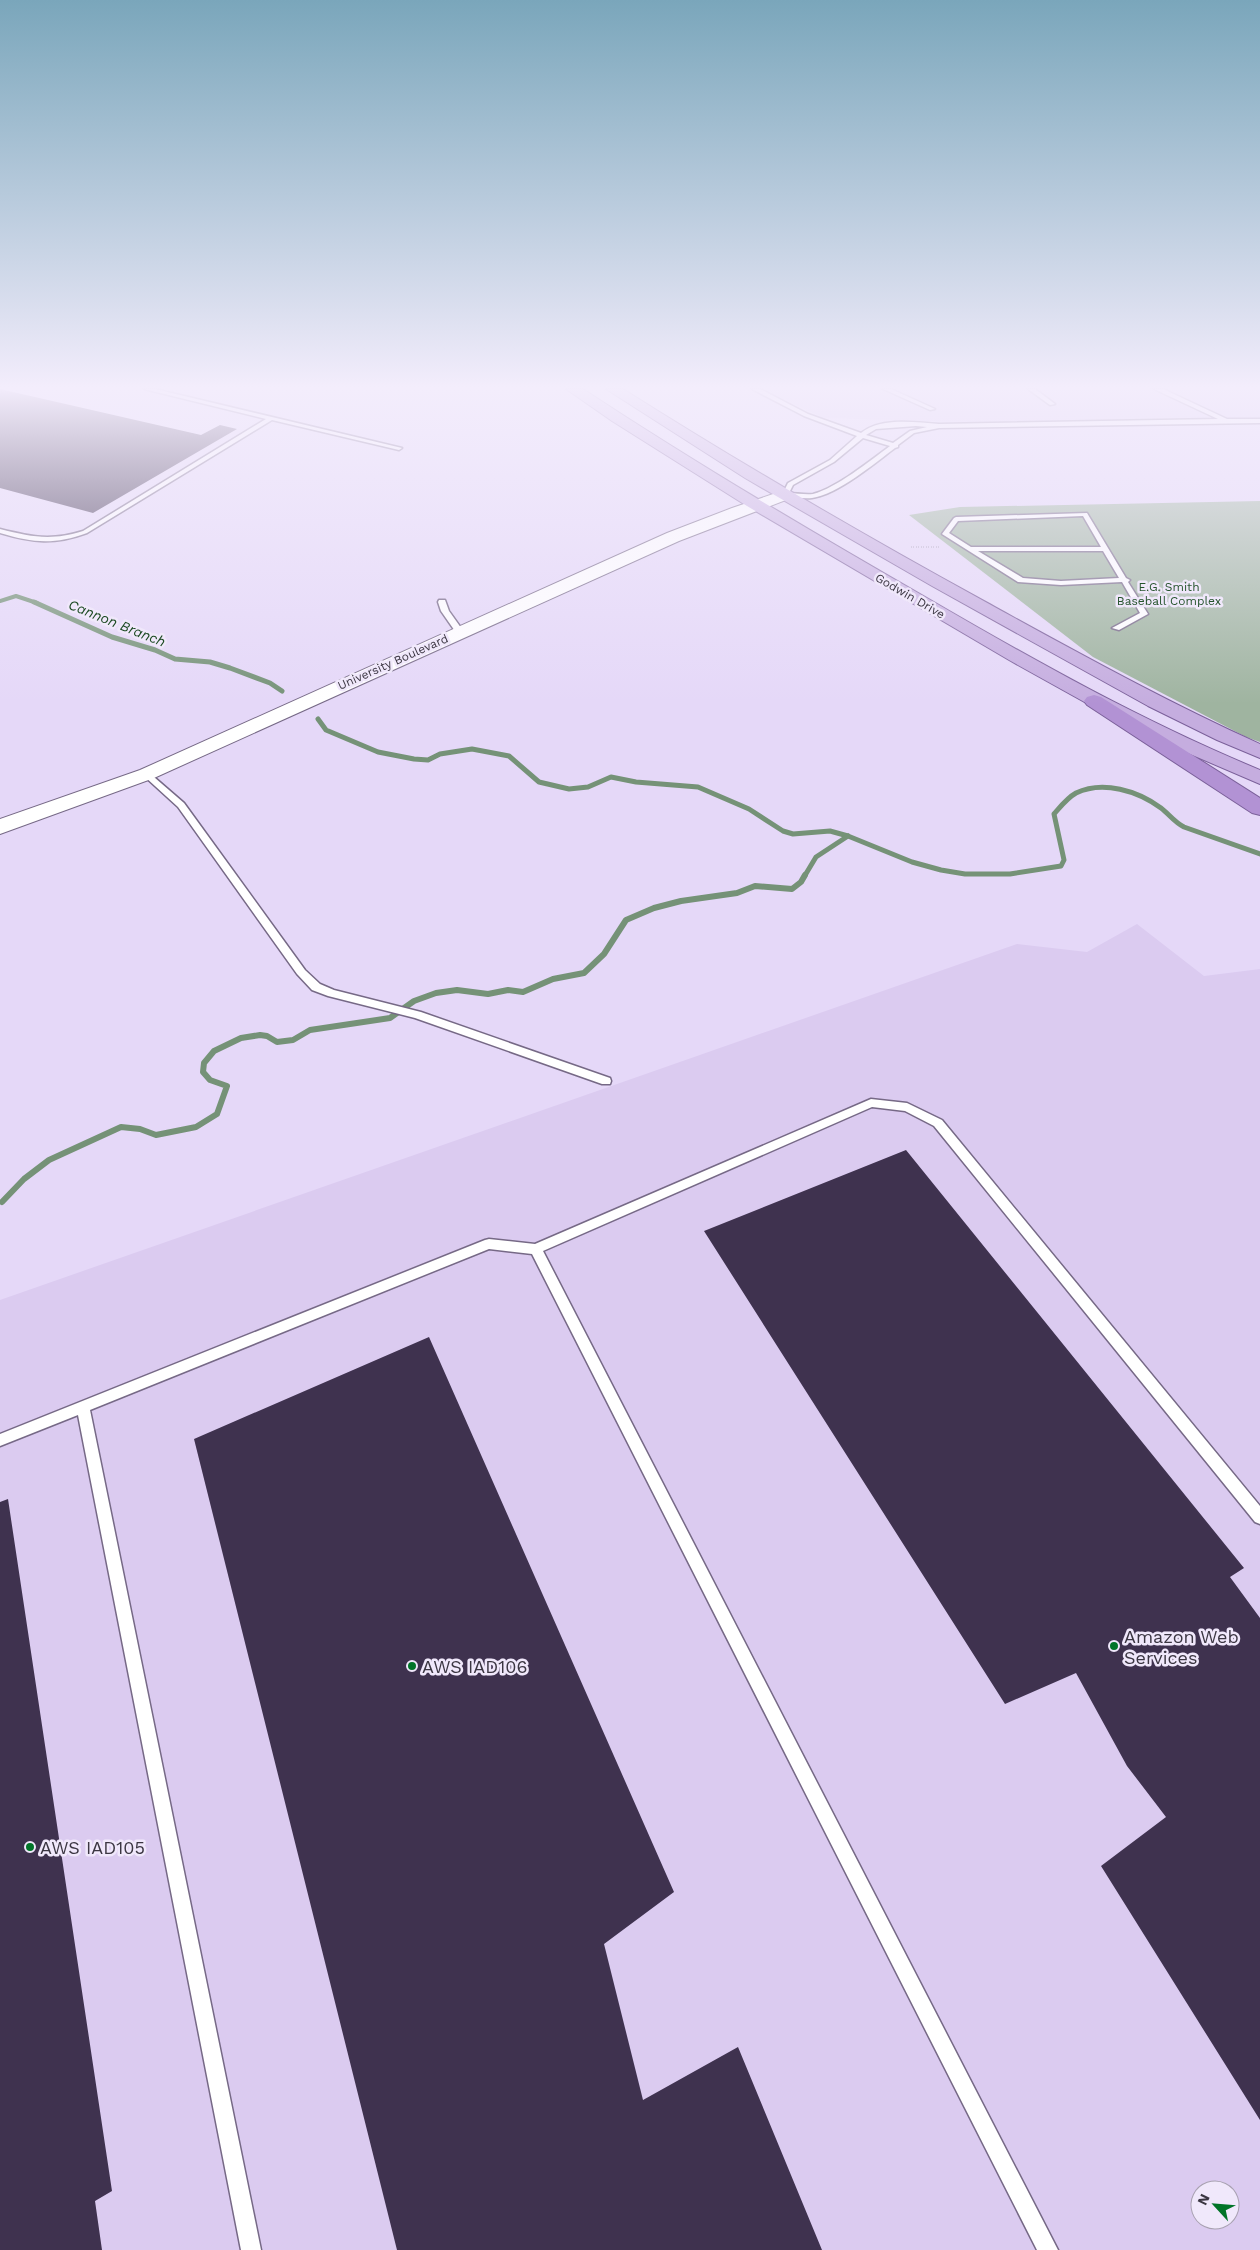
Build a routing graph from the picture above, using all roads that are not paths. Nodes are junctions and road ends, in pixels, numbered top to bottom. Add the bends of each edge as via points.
1 (147, 494) edge
2 (737, 494) edge
3 (818, 494) edge
4 (785, 495) junction
5 (755, 505) junction
6 (0, 531) edge
7 (970, 549) junction
8 (1107, 549) junction
9 (1126, 580) junction
10 (442, 602) dead end
11 (1116, 628) dead end
12 (460, 632) junction
13 (1094, 701) junction
14 (1260, 752) edge
15 (147, 774) junction
16 (1260, 778) edge
17 (1260, 808) edge
18 (0, 828) edge
19 (606, 1081) dead end
20 (536, 1249) junction
21 (83, 1406) junction
22 (0, 1440) edge
23 (1260, 1517) edge
24 (251, 2250) edge
25 (1048, 2250) edge

1 - 6 lane via 71,538 36,542
2 - 5 main road, Godwin Drive
3 - 4 lane
4 - 5 main road, University Boulevard
4 - 14 main road, Godwin Drive via 1107,677
5 - 12 main road, University Boulevard
5 - 13 main road, Godwin Drive
7 - 8 lane
7 - 8 lane via 945,534 956,519 1085,514
7 - 9 lane via 1021,580 1060,583
8 - 9 lane
9 - 11 lane via 1144,614
10 - 12 lane
12 - 15 main road, University Boulevard
13 - 16 main road, Godwin Drive via 1195,751
13 - 17 highway
15 - 18 main road, University Boulevard
15 - 19 lane via 181,805 316,987 417,1015
20 - 21 lane via 489,1244
20 - 23 lane via 871,1103 906,1107 938,1124
20 - 25 lane
21 - 22 lane
21 - 24 lane

